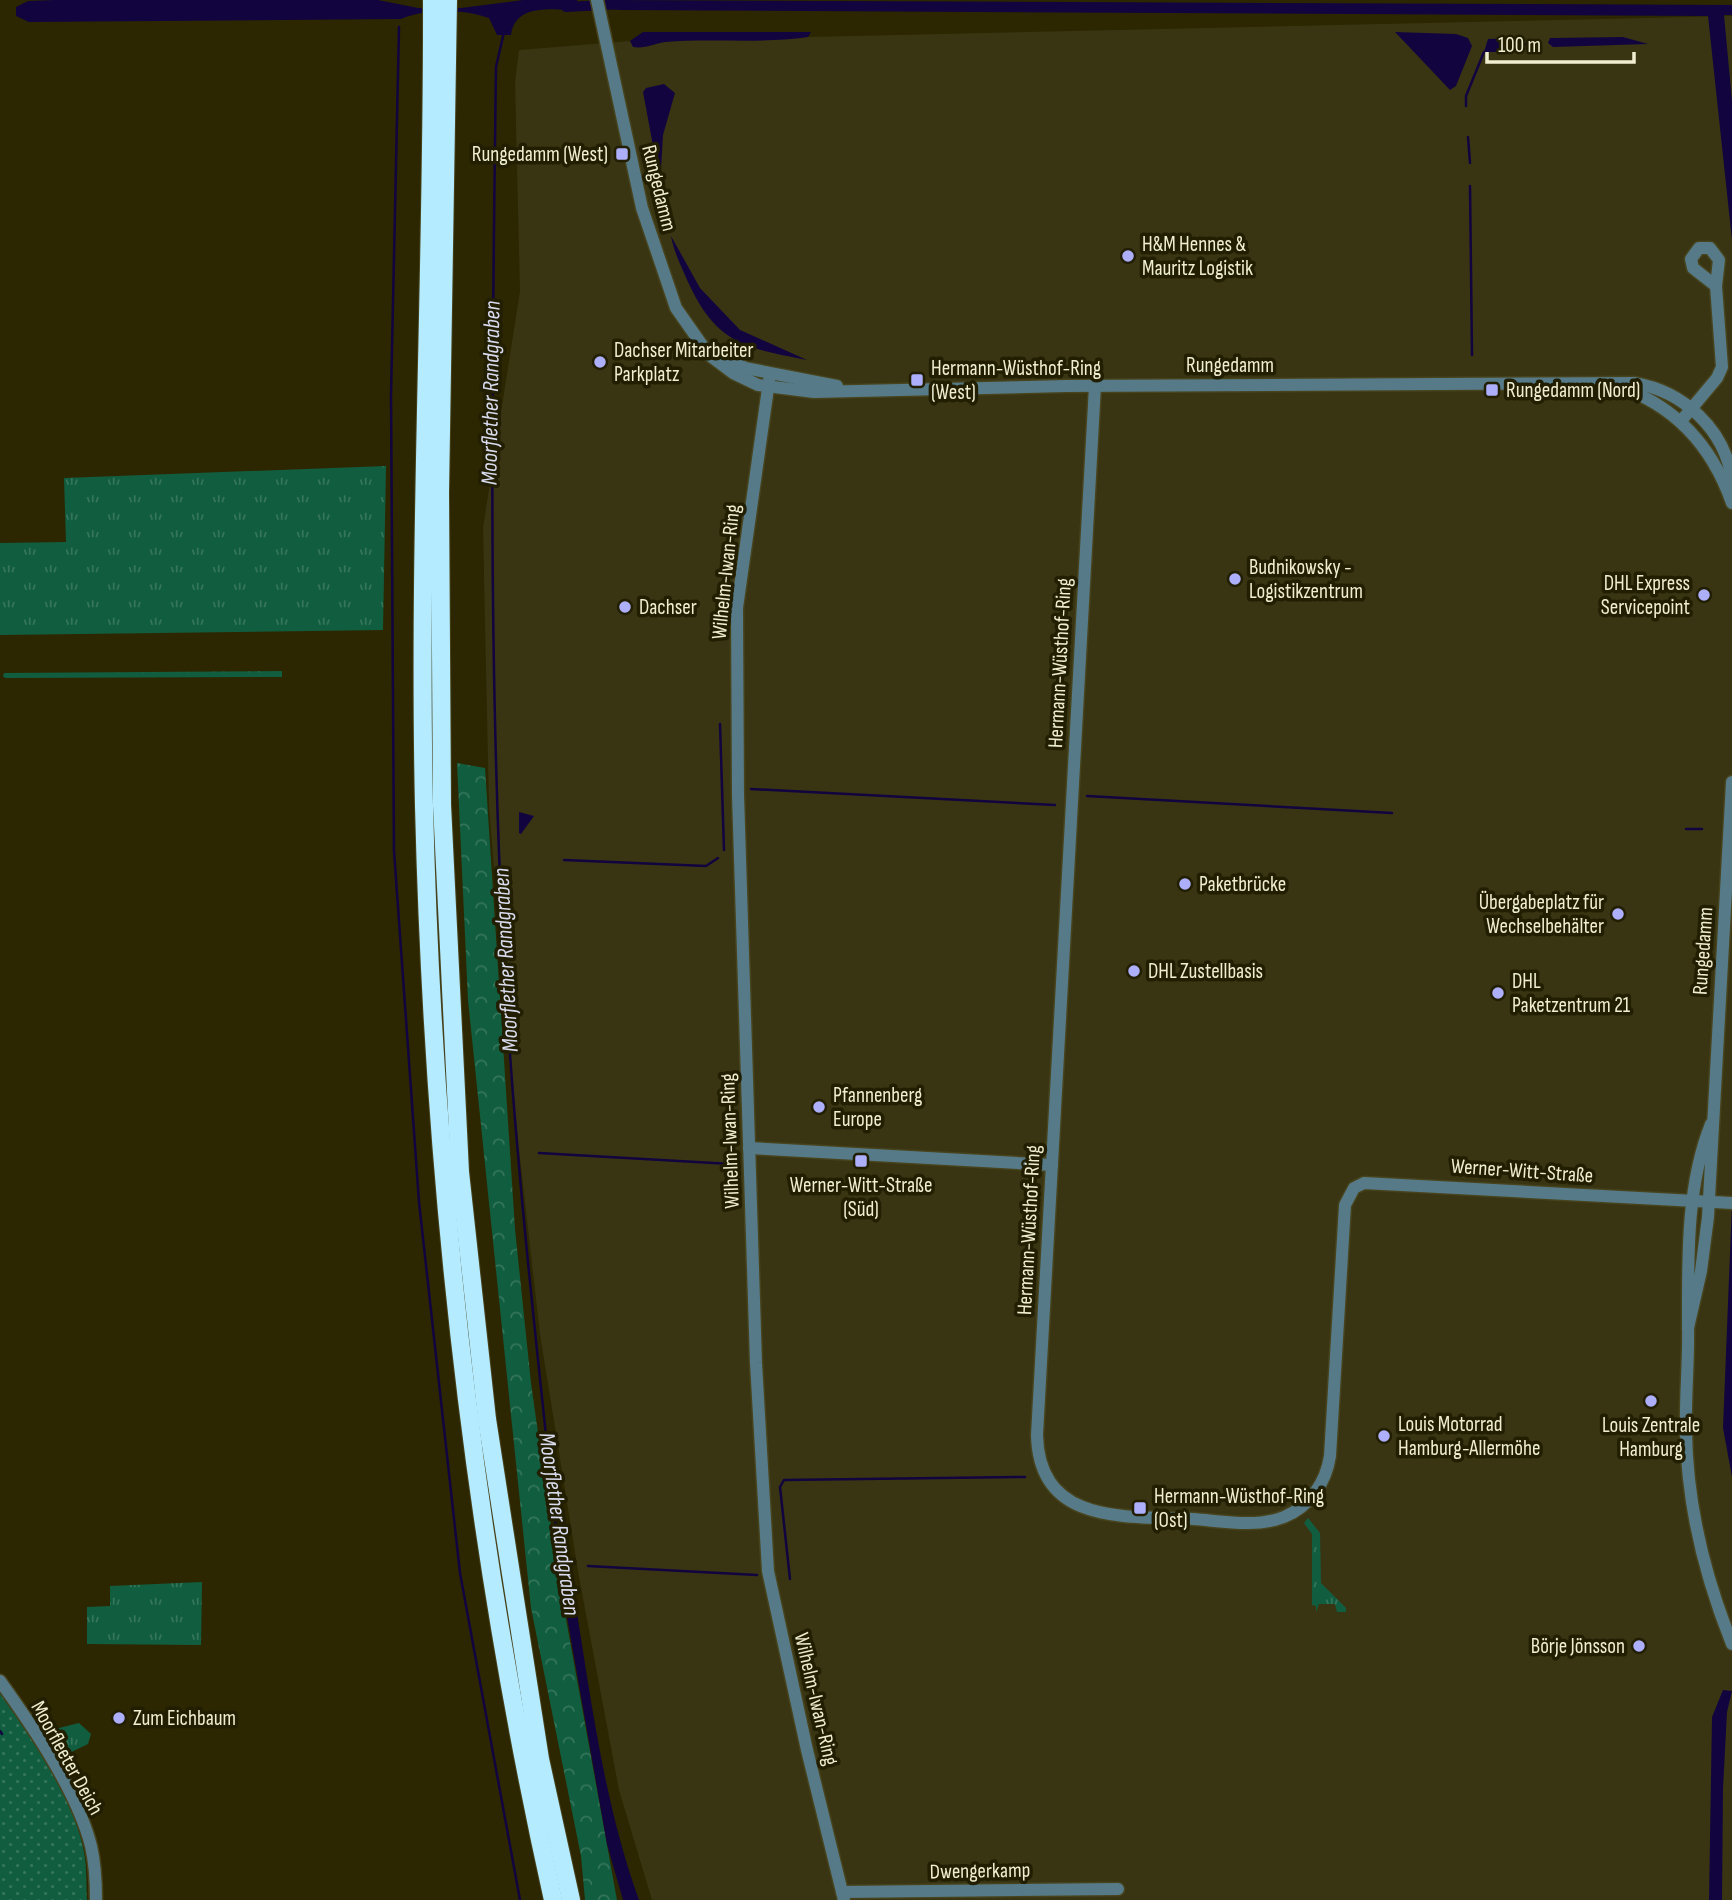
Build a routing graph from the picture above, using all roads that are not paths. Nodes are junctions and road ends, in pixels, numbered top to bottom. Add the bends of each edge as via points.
1 (432, 0) edge
2 (448, 0) edge
3 (597, 0) edge
4 (440, 20) junction
5 (1716, 286) dead end
6 (698, 341) junction
7 (771, 374) junction
8 (1609, 384) junction
9 (1095, 386) junction
10 (768, 388) junction
11 (852, 389) junction
12 (1692, 408) junction
13 (1681, 421) junction
14 (1732, 480) edge
15 (1732, 503) edge
16 (1732, 782) edge
17 (1712, 1122) junction
18 (749, 1148) junction
19 (1052, 1165) junction
20 (1351, 1192) joint
21 (1694, 1200) junction
22 (1709, 1201) junction
23 (1731, 1203) edge
24 (1688, 1328) junction
25 (1732, 1644) edge
26 (0, 1681) edge
27 (1118, 1889) dead end
28 (843, 1896) edge
29 (96, 1900) edge
30 (554, 1900) edge
31 (571, 1900) edge

1 - 4 highway
2 - 4 highway
3 - 6 street, Rungedamm via 648,229 676,308
4 - 30 highway via 424,495 424,806 443,1174 470,1423 523,1765
4 - 31 highway via 442,806 460,1172 487,1419 540,1759
5 - 12 street via 1722,367
6 - 7 street, Rungedamm via 735,363
6 - 10 street, Rungedamm via 727,370
7 - 10 street, Wilhelm-Iwan-Ring
7 - 11 street, Rungedamm
8 - 9 street, Rungedamm
8 - 12 street, Rungedamm via 1634,383 1657,389
8 - 13 street, Rungedamm via 1643,396
9 - 11 street, Rungedamm
9 - 19 street, Hermann-Wüsthof-Ring
10 - 11 street, Rungedamm via 802,392
10 - 18 street, Wilhelm-Iwan-Ring via 737,608
12 - 13 street
12 - 14 street, Rungedamm via 1721,446
13 - 15 street, Rungedamm via 1716,463
16 - 17 street, Rungedamm
17 - 21 street, Rungedamm via 1704,1140
17 - 22 street, Rungedamm
18 - 19 street
18 - 28 street, Wilhelm-Iwan-Ring via 768,1571
19 - 20 street, Hermann-Wüsthof-Ring via 1039,1456 1050,1482 1068,1500 1091,1511 1123,1516 1261,1522 1289,1515 1315,1493 1330,1456 1345,1205
20 - 21 street, Werner-Witt-Straße via 1373,1182
21 - 22 street, Werner-Witt-Straße
21 - 24 street, Rungedamm
22 - 23 street, Werner-Witt-Straße
22 - 24 street, Rungedamm via 1701,1271
24 - 25 street, Rungedamm via 1686,1434 1693,1507 1710,1583
26 - 29 street, Moorfleeter Deich via 53,1764 80,1818 91,1846
27 - 28 street, Dwengerkamp

